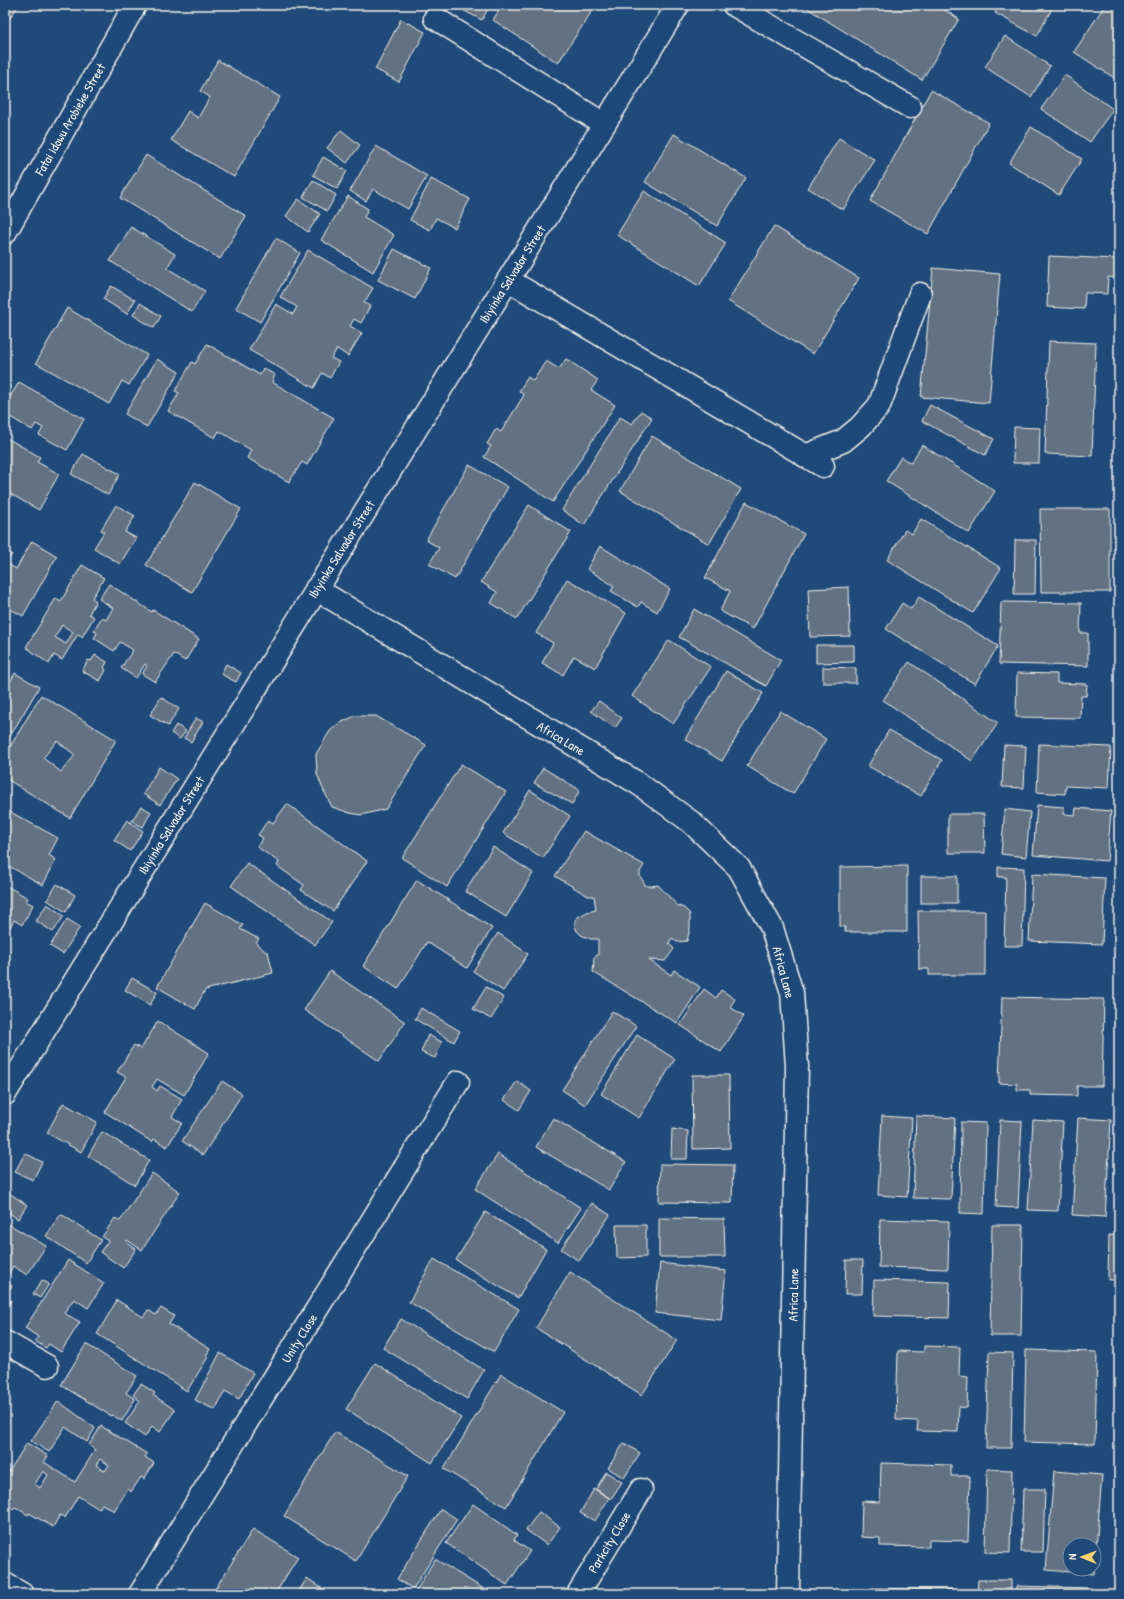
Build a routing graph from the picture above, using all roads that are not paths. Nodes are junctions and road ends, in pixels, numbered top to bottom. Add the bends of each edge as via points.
1 (135, 5) edge
2 (678, 5) edge
3 (734, 5) edge
4 (435, 18) dead end
5 (910, 107) dead end
6 (604, 124) junction
7 (5, 233) edge
8 (508, 280) junction
9 (920, 294) dead end
10 (316, 589) junction
11 (458, 1082) dead end
12 (5, 1094) edge
13 (5, 1342) edge
14 (47, 1366) dead end
15 (640, 1490) dead end
16 (5, 1584) edge
17 (22, 1594) edge
18 (140, 1594) edge
19 (578, 1594) edge
20 (788, 1594) edge

1 - 7 street, Fatai Idowu Arobieke Street
2 - 6 street, Ibiyinka Salvador Street
3 - 5 street
4 - 6 street
6 - 8 street, Ibiyinka Salvador Street
8 - 9 street via 814,461 843,442 879,406
8 - 10 street, Ibiyinka Salvador Street
10 - 12 street, Ibiyinka Salvador Street
10 - 20 street, Africa Lane via 639,784 691,822 739,868 772,928 792,993 797,1066
11 - 18 street, Unity Close
13 - 14 street
15 - 19 street, Parkcity Close
16 - 17 street

